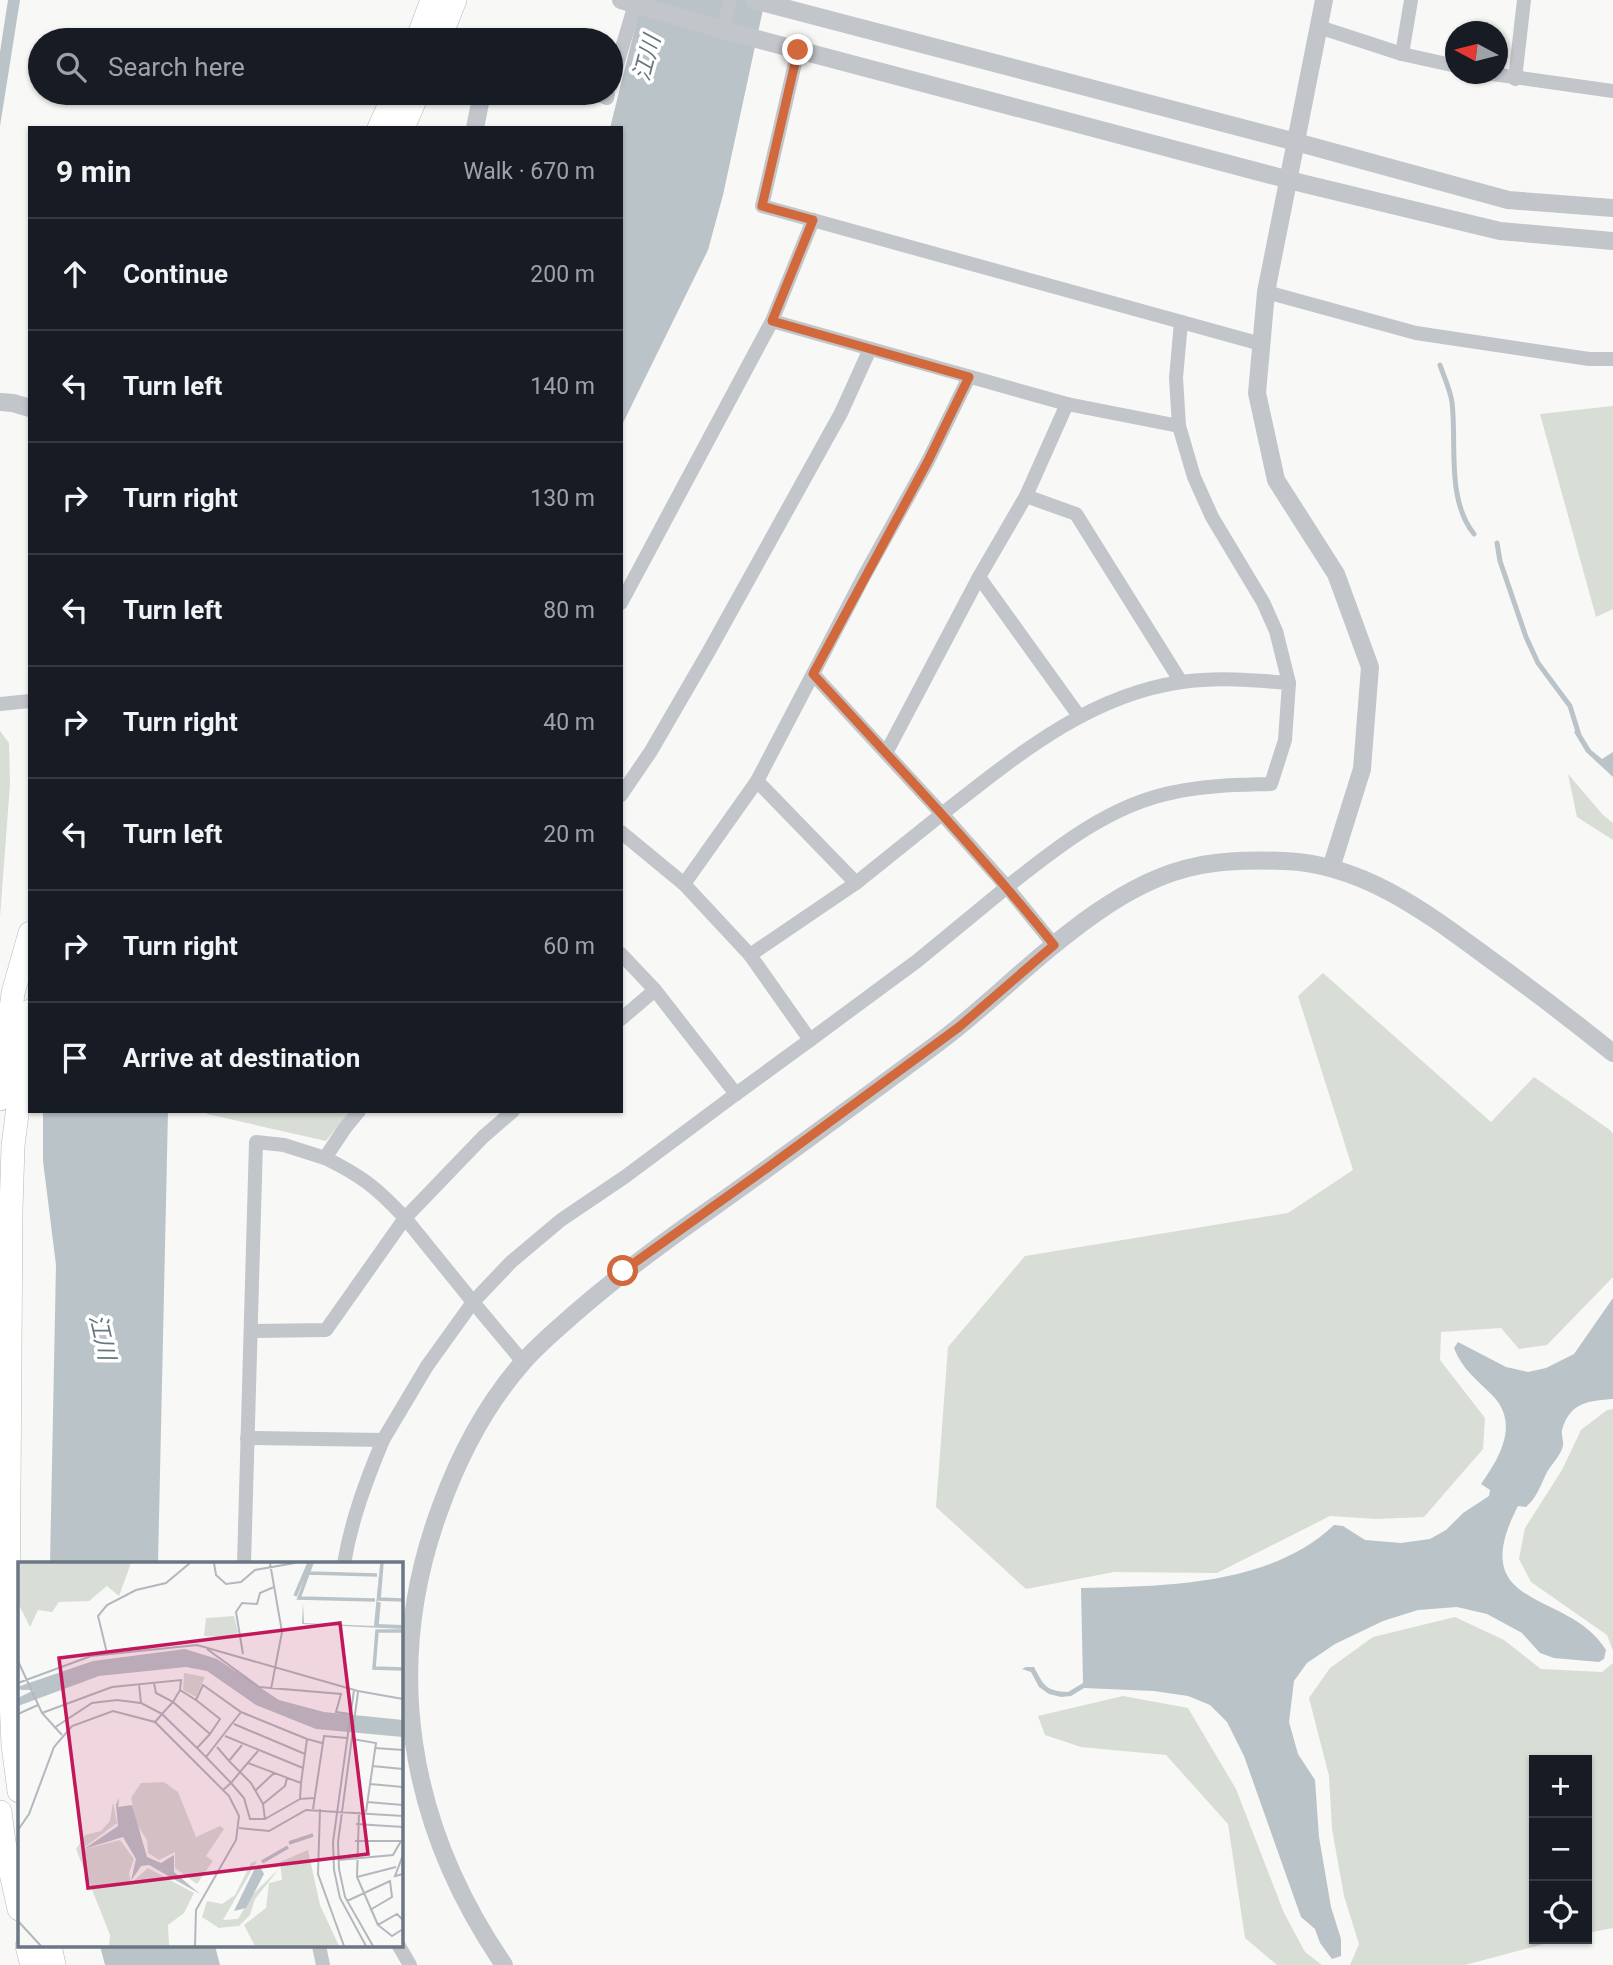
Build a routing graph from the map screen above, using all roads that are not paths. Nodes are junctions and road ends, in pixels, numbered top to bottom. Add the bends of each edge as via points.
1 (432, 0) edge
2 (455, 0) edge
3 (730, 0) edge
4 (754, 0) edge
5 (1324, 0) edge
6 (1411, 0) edge
7 (1524, 0) edge
8 (628, 2) edge
9 (810, 7) edge
10 (1319, 27) junction
11 (421, 28) edge
12 (444, 28) edge
13 (623, 28) edge
14 (723, 30) junction
15 (798, 50) junction
16 (1402, 54) junction
17 (1445, 64) edge
18 (1508, 77) edge
19 (1515, 79) junction
20 (1613, 90) edge
21 (390, 105) edge
22 (413, 105) edge
23 (480, 105) edge
24 (380, 126) edge
25 (404, 126) edge
26 (475, 126) edge
27 (1296, 142) junction
28 (1287, 180) junction
29 (1613, 208) edge
30 (813, 220) junction
31 (1613, 242) edge
32 (1266, 292) junction
33 (772, 321) junction
34 (1181, 321) junction
35 (1261, 344) junction
36 (870, 349) junction
37 (1613, 359) edge
38 (969, 377) junction
39 (0, 402) edge
40 (1067, 404) junction
41 (28, 407) edge
42 (1179, 426) junction
43 (1026, 496) junction
44 (979, 577) junction
45 (623, 599) edge
46 (813, 674) junction
47 (1181, 682) junction
48 (1289, 683) junction
49 (28, 701) edge
50 (0, 704) edge
51 (1079, 716) junction
52 (886, 753) junction
53 (757, 781) junction
54 (623, 792) edge
55 (942, 814) junction
56 (623, 834) edge
57 (1331, 868) junction
58 (856, 883) junction
59 (684, 884) junction
60 (1007, 887) junction
61 (28, 940) edge
62 (1054, 945) junction
63 (750, 954) junction
64 (623, 956) edge
65 (655, 990) junction
66 (623, 1017) edge
67 (28, 1027) edge
68 (810, 1040) junction
69 (1613, 1053) edge
70 (736, 1094) junction
71 (0, 1099) edge
72 (357, 1113) edge
73 (511, 1113) edge
74 (325, 1158) junction
75 (405, 1218) junction
76 (473, 1302) junction
77 (251, 1331) junction
78 (523, 1362) junction
79 (247, 1438) junction
80 (383, 1440) junction
81 (244, 1562) edge
82 (344, 1562) edge
83 (4, 1633) edge
84 (18, 1783) edge
85 (0, 1812) edge
86 (18, 1905) edge
87 (28, 1948) edge
88 (400, 1948) edge
89 (32, 1965) edge
90 (410, 1965) edge
91 (504, 1965) edge

1 - 11 main road
2 - 12 main road
3 - 14 street
4 - 9 street
5 - 10 street
6 - 16 street
7 - 19 street
8 - 13 street
8 - 14 street
9 - 27 street
10 - 16 street
10 - 27 street
14 - 15 street
15 - 28 street
15 - 30 street via 762,206
16 - 17 street
18 - 19 street
19 - 20 street
21 - 24 main road
22 - 25 main road
23 - 26 street
27 - 28 street
27 - 29 street via 1508,200
28 - 31 street via 1500,232
28 - 32 street
30 - 33 street
30 - 34 street
32 - 35 street
32 - 37 street via 1416,333
33 - 36 street
33 - 45 street
34 - 35 street
34 - 42 street via 1176,378
35 - 57 street via 1257,393 1276,480 1336,575 1370,667 1362,769
36 - 38 street
36 - 54 street via 841,413 716,639
38 - 40 street
38 - 46 street
39 - 41 street
40 - 42 street
40 - 43 street
42 - 48 street via 1212,517 1276,631
43 - 44 street
43 - 47 street via 1076,514
44 - 51 street
44 - 52 street
46 - 52 street
46 - 53 street
47 - 48 street
47 - 51 street via 1126,696
48 - 60 street via 1284,740 1271,784 1213,785 1171,792 1128,808 1077,834
49 - 50 street
51 - 55 street via 1030,745
52 - 55 street
53 - 58 street
53 - 59 street
55 - 58 street
55 - 60 street
56 - 59 street
57 - 62 street via 1289,861 1196,866 1147,882
57 - 69 street via 1379,886 1416,907
58 - 63 street
59 - 63 street
60 - 62 street
60 - 68 street
61 - 71 main road via 13,993
62 - 78 street via 959,1027 623,1271
63 - 68 street
64 - 65 street
65 - 66 street
65 - 70 street
67 - 83 main road via 12,1158
68 - 70 street
70 - 76 street via 561,1220
72 - 74 street
73 - 75 street
74 - 75 street via 377,1189
74 - 77 street via 285,1145 256,1142
75 - 76 street
75 - 77 street via 326,1330
76 - 78 street
76 - 80 street via 427,1366
77 - 79 street
78 - 91 street via 457,1463 431,1532 409,1642 412,1733 435,1834 454,1880
79 - 80 street
79 - 81 street
80 - 82 street via 348,1536
83 - 84 main road
85 - 86 main road
87 - 89 main road
88 - 90 street

